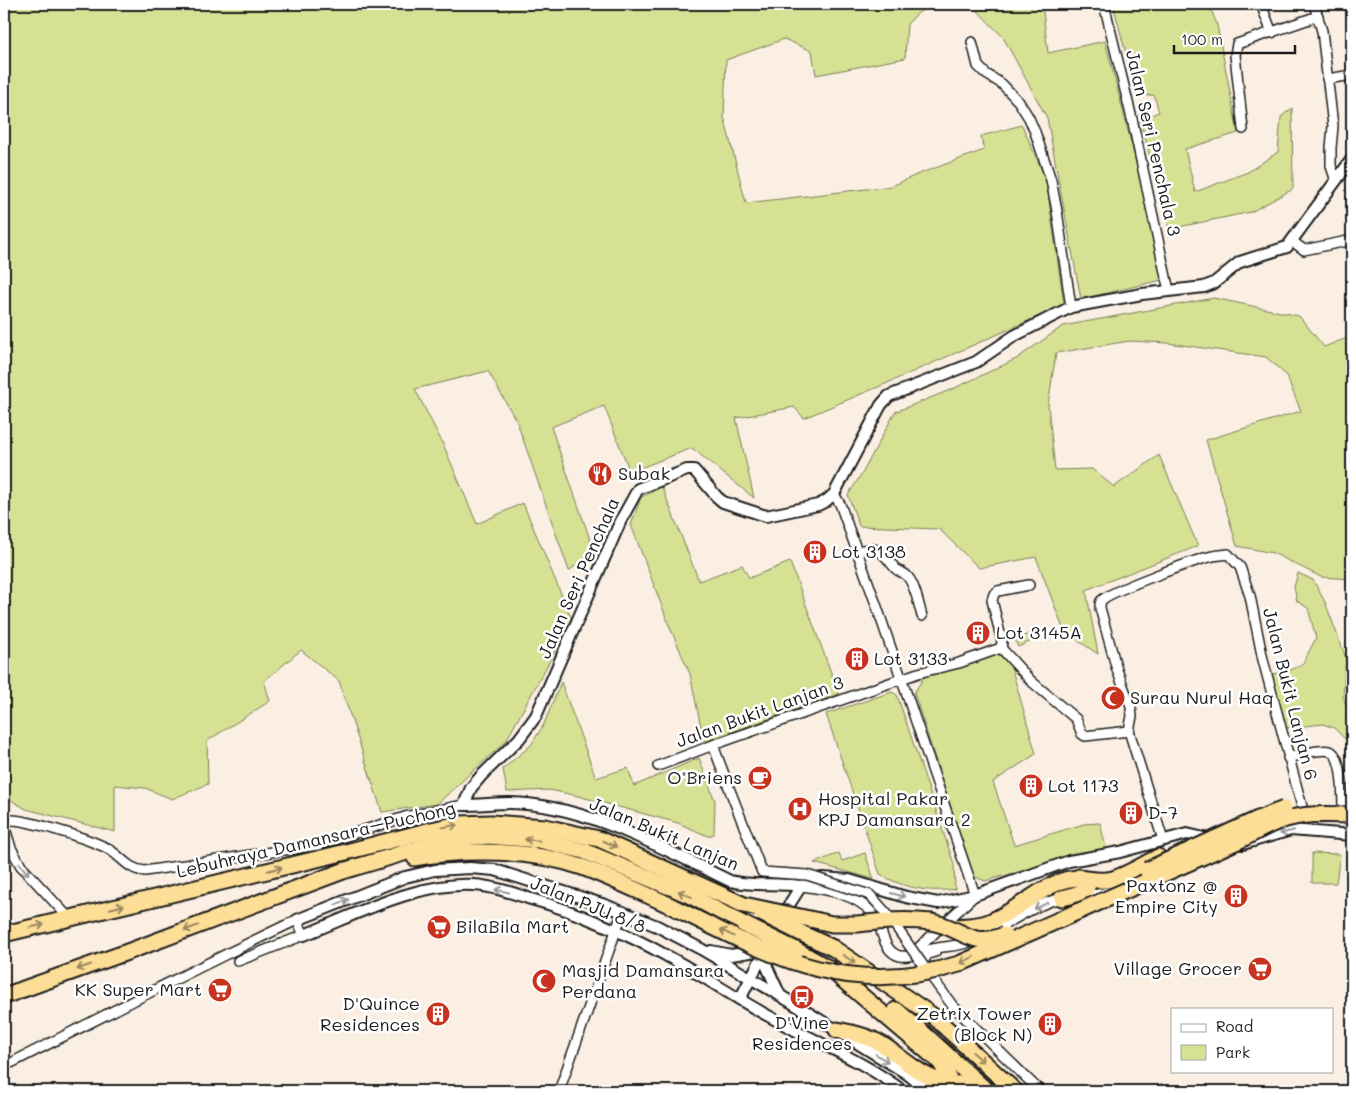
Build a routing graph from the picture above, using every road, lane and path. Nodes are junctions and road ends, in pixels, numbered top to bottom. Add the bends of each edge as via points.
1 (1104, 4) edge
2 (1261, 4) edge
3 (1314, 4) edge
4 (1318, 16) junction
5 (1272, 32) junction
6 (972, 42) dead end
7 (1352, 75) edge
8 (1327, 79) junction
9 (1243, 129) dead end
10 (1352, 159) edge
11 (1336, 181) junction
12 (1352, 240) edge
13 (1292, 242) junction
14 (1169, 291) junction
15 (1071, 307) junction
16 (834, 494) junction
17 (856, 551) junction
18 (1030, 585) dead end
19 (922, 616) dead end
20 (1001, 648) junction
21 (902, 680) junction
22 (1129, 731) junction
23 (713, 745) junction
24 (1288, 758) junction
25 (658, 766) dead end
26 (464, 805) junction
27 (1352, 807) edge
28 (1305, 818) junction
29 (1322, 819) junction
30 (1349, 819) edge
31 (4, 820) edge
32 (4, 825) edge
33 (1321, 832) junction
34 (1352, 834) edge
35 (1163, 840) junction
36 (1220, 842) junction
37 (1243, 844) joint
38 (343, 871) junction
39 (1079, 877) junction
40 (802, 886) junction
41 (869, 890) junction
42 (975, 895) junction
43 (853, 898) junction
44 (1062, 898) junction
45 (938, 903) junction
46 (744, 904) junction
47 (787, 908) dead end
48 (623, 911) junction
49 (874, 914) dead end
50 (70, 919) junction
51 (297, 920) junction
52 (950, 923) junction
53 (880, 928) dead end
54 (274, 931) junction
55 (616, 931) junction
56 (4, 934) edge
57 (304, 935) junction
58 (768, 946) junction
59 (702, 949) junction
60 (265, 950) junction
61 (248, 952) junction
62 (940, 952) dead end
63 (227, 953) junction
64 (908, 955) junction
65 (925, 968) junction
66 (829, 969) junction
67 (912, 977) dead end
68 (751, 978) junction
69 (4, 996) edge
70 (781, 996) junction
71 (740, 1000) junction
72 (837, 1030) junction
73 (4, 1065) edge
74 (961, 1067) junction
75 (559, 1091) edge
76 (903, 1091) edge
77 (929, 1091) edge
78 (950, 1091) edge
79 (970, 1091) edge
80 (981, 1091) edge
81 (987, 1091) edge
82 (1016, 1091) edge
83 (1040, 1091) edge

1 - 14 street, Jalan Seri Penchala 3
2 - 5 street
3 - 4 street
4 - 5 street
4 - 8 street
5 - 9 street via 1237,44 1235,55
6 - 15 street via 978,66 1019,102 1035,132 1053,188
7 - 8 street
8 - 11 street via 1333,126 1331,166
10 - 11 street
11 - 13 street
12 - 13 street via 1304,250
13 - 14 street via 1283,249 1240,262 1204,287
14 - 15 street
15 - 16 street via 1014,336 976,362 890,396 881,405
16 - 17 street
16 - 26 street, Jalan Seri Penchala via 818,506 766,516 724,502 694,470 638,489 621,520 536,716 520,739 471,788
17 - 19 street via 882,551 897,570 908,576
17 - 21 street
18 - 20 street via 998,592 993,597
20 - 21 street, Jalan Bukit Lanjan 3
20 - 22 street via 1031,681 1076,718 1085,736
21 - 23 street, Jalan Bukit Lanjan 3
21 - 42 street
22 - 24 street, Jalan Bukit Lanjan 6 via 1131,707 1116,670 1100,608 1102,599 1184,565 1213,555 1228,554 1240,567 1250,596
22 - 35 street
23 - 25 street, Jalan Bukit Lanjan 3
23 - 41 street, bridge via 762,872 807,875
24 - 28 street, Jalan Bukit Lanjan 6
24 - 30 street via 1317,751 1330,750 1334,753 1340,766
26 - 31 street, Jalan Bukit Lanjan via 404,817 318,845 145,871 132,868 107,848 86,840 26,822
26 - 40 street, Jalan Bukit Lanjan via 511,803 562,810 631,834 730,881
27 - 52 highway, bridge via 1306,804 1277,811 993,940 979,941 966,937
28 - 29 street
28 - 36 street via 1251,830
29 - 30 street
29 - 33 street
30 -> 38 highway, bridge via 1326,813 1278,821 1238,842 959,964 914,974 865,977 835,974 775,956 663,902 581,867 553,859 472,852 432,855
32 -> 50 street via 21,866
33 - 34 street
33 -> 37 street via 1291,830
35 - 36 street via 1187,834
35 - 42 street via 1069,861
36 - 39 highway via 1175,850 1113,879
37 - 44 street via 1110,892
66 -> 38 highway, Lebuhraya Damansara–Puchong, bridge via 689,895 584,851 539,840 488,836 462,838
38 -> 69 highway, Lebuhraya Damansara–Puchong
39 - 44 highway via 1086,882 1086,890
39 - 52 highway via 1058,882 987,923 969,926
40 - 41 street, Jalan Bukit Lanjan via 811,880 832,877 849,880
40 - 43 street
40 - 47 street
41 - 43 street via 855,892
41 -> 45 street, Jalan Bukit Lanjan
41 - 65 street, bridge
42 - 45 street
42 - 52 street
43 - 49 street
44 -> 64 street via 968,943
45 - 52 street via 947,906
50 -> 46 highway, Lebuhraya Damansara–Puchong via 431,830 459,824 491,823 545,827 599,839
46 - 52 highway, bridge via 832,924 899,919
46 -> 82 highway, Lebuhraya Damansara–Puchong, bridge via 833,948 933,1016
51 -> 48 street, Jalan PJU 8/8 via 405,876 470,868 495,870
48 - 55 street
48 - 59 street, Jalan PJU 8/8
56 -> 50 highway, Lebuhraya Damansara–Puchong
51 - 54 street, Jalan PJU 8/8
51 - 57 street
52 - 64 street
53 - 64 street via 892,953
54 - 61 street
54 - 63 street
55 -> 57 street, Jalan PJU 8/8 via 545,903 474,885 411,892
55 - 71 street, Jalan PJU 8/8 via 666,955
55 - 75 street
57 - 60 street, Jalan PJU 8/8
58 - 59 street via 731,955
58 - 68 street
58 - 70 street via 767,967
59 - 68 street, Jalan PJU 8/8
60 - 61 street
60 - 61 street, Jalan PJU 8/8 via 238,961
61 - 63 street
62 - 65 street via 928,954 924,960
63 - 73 street
64 - 67 street via 905,967
65 - 83 street via 952,1005
66 - 72 highway via 940,1062 948,1075 944,1080 933,1080 880,1043
66 - 74 highway, Lebuhraya Damansara–Puchong via 882,998
68 - 70 street, Jalan PJU 8/8
68 - 71 street
70 - 72 street, Jalan PJU 8/8
71 - 76 street, Jalan PJU 8/8
72 -> 77 street, Jalan PJU 8/8
74 - 80 highway
74 - 81 highway, Lebuhraya Damansara–Puchong
78 - 79 highway via 951,1087 963,1084

